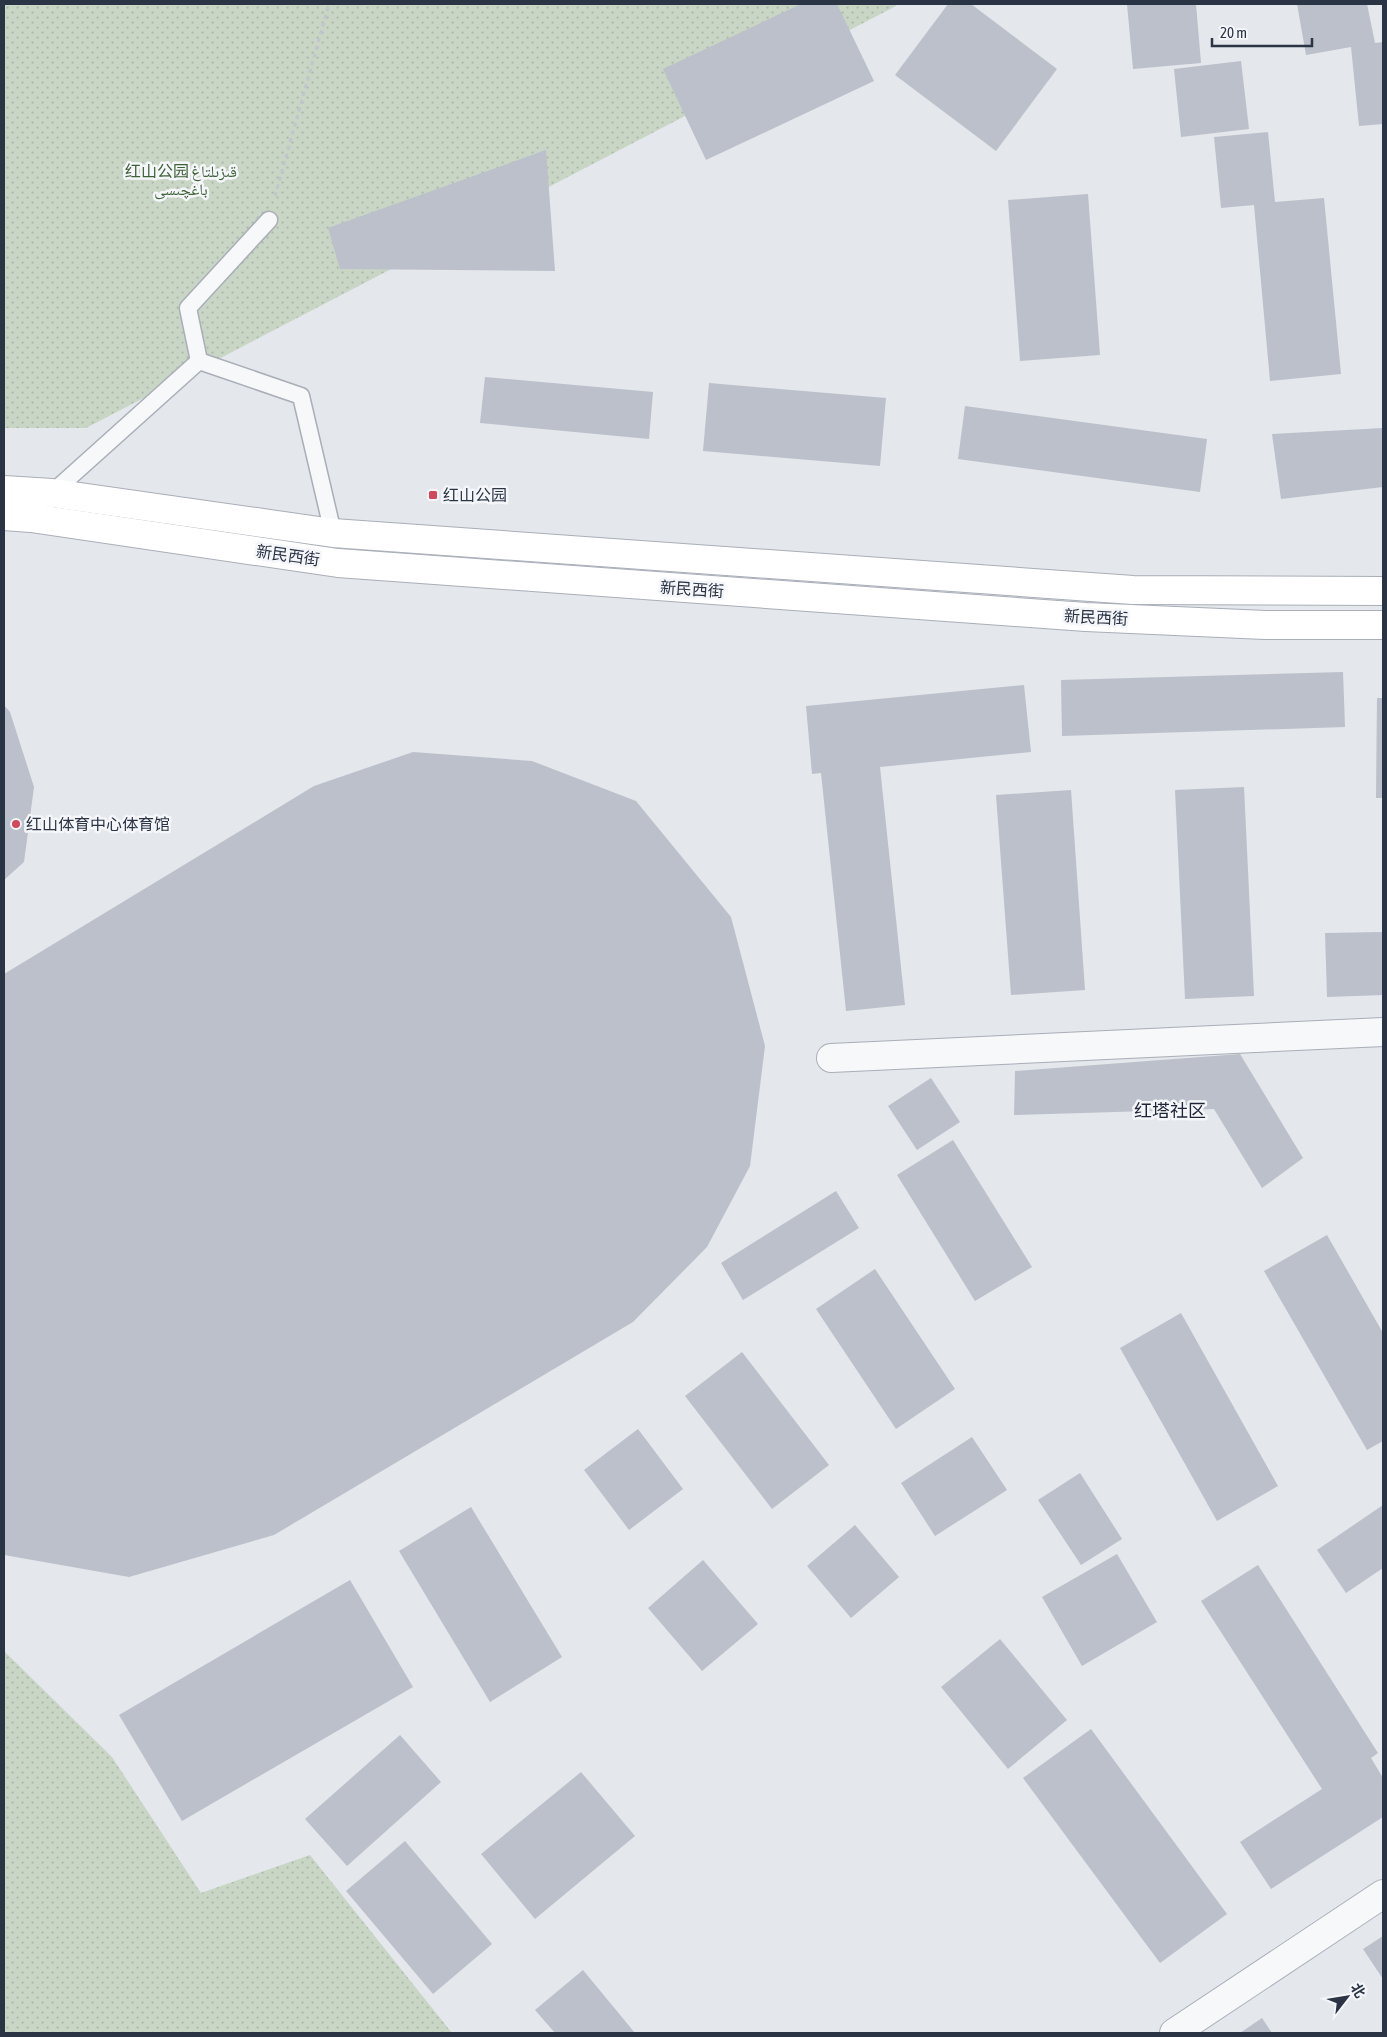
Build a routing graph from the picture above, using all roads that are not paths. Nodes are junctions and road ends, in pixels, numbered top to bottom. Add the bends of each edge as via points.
1 (269, 220) road end
2 (199, 361) junction
3 (4, 490) edge
4 (52, 493) junction
5 (4, 516) edge
6 (333, 533) junction
7 (1383, 591) edge
8 (1383, 625) edge
9 (1383, 1032) edge
10 (831, 1058) dead end
11 (1383, 1894) edge
12 (1174, 2033) edge

1 - 2 lane via 188,308
2 - 4 lane
2 - 6 lane via 301,396
3 - 4 main road, 新民西街
4 - 6 main road, 新民西街
5 - 8 main road, 新民西街 via 338,563 1086,617 1265,625
6 - 7 main road, 新民西街 via 1133,590
9 - 10 street
11 - 12 street

